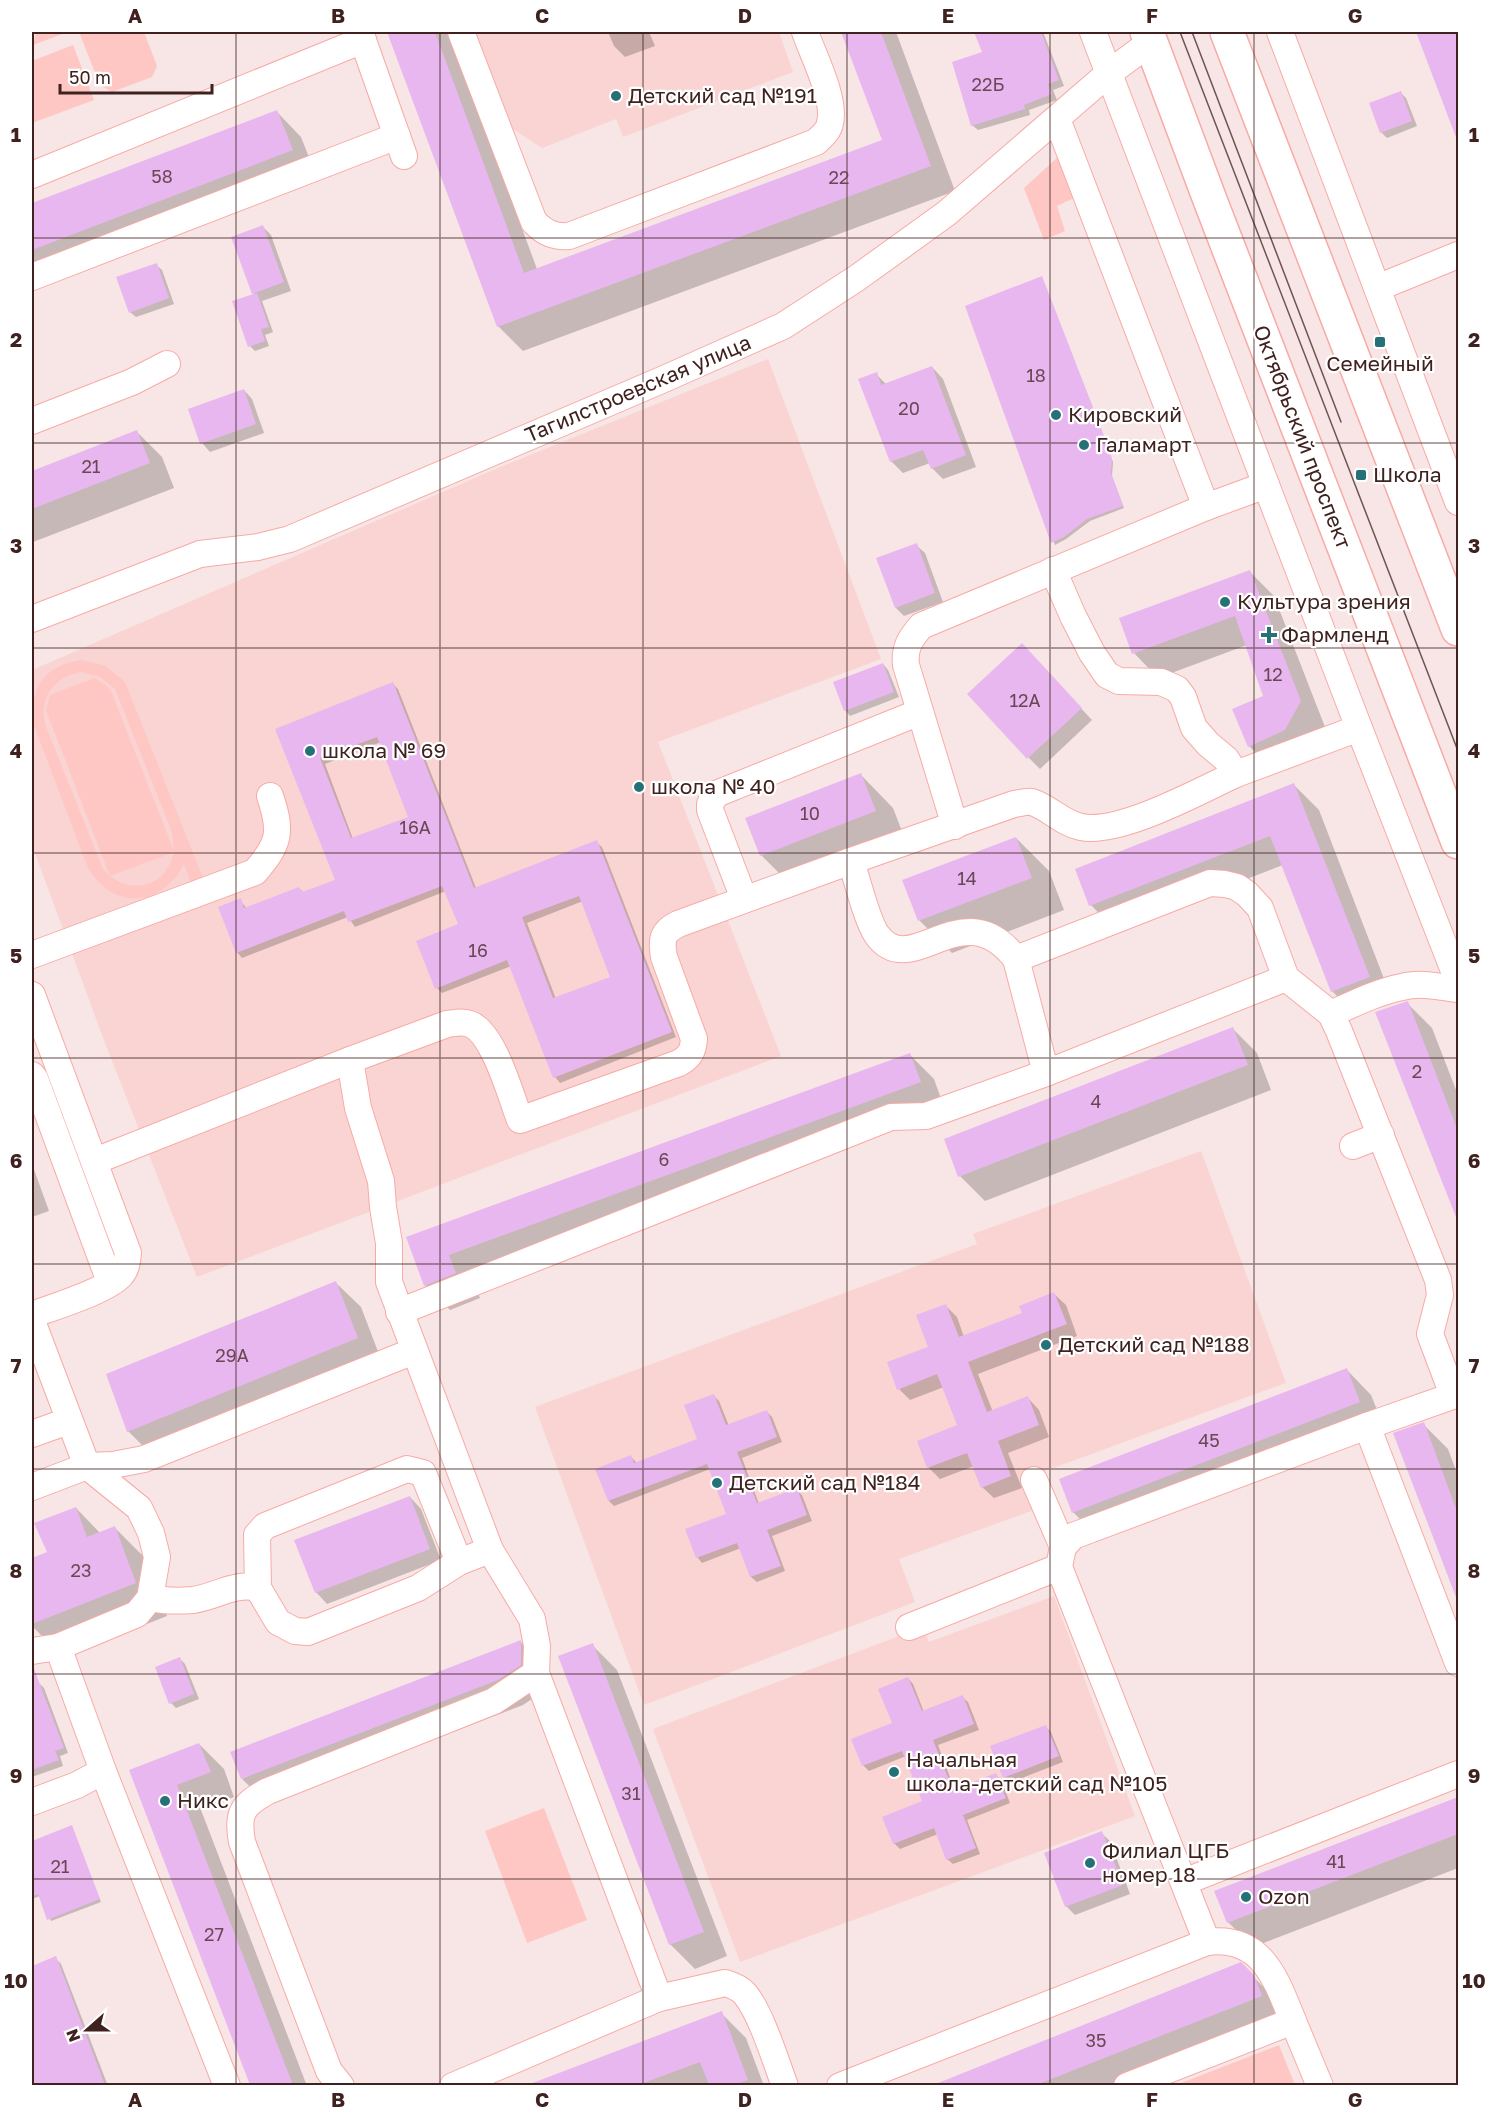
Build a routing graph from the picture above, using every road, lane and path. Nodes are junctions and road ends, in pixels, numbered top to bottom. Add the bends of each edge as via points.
1 (461, 32) edge
2 (805, 32) edge
3 (1093, 32) edge
4 (1227, 32) edge
5 (1280, 32) edge
6 (1158, 35) edge
7 (362, 36) edge
8 (1109, 73) junction
9 (1057, 119) junction
10 (32, 176) edge
11 (1458, 255) edge
12 (32, 277) edge
13 (1377, 288) junction
14 (167, 364) dead end
15 (32, 421) edge
16 (1453, 470) edge
17 (1266, 485) junction
18 (1458, 502) edge
19 (1206, 507) junction
20 (1053, 570) junction
21 (32, 619) edge
22 (1458, 629) edge
23 (920, 712) junction
24 (1359, 728) junction
25 (1236, 774) junction
26 (270, 796) dead end
27 (955, 826) junction
28 (1458, 842) edge
29 (851, 861) junction
30 (744, 899) junction
31 (32, 955) edge
32 (1016, 959) junction
33 (1287, 978) junction
34 (1458, 981) edge
35 (1458, 989) edge
36 (32, 995) edge
37 (1330, 1014) junction
38 (350, 1060) junction
39 (1046, 1073) junction
40 (32, 1075) edge
41 (1381, 1135) junction
42 (1353, 1146) dead end
43 (95, 1161) junction
44 (110, 1282) junction
45 (399, 1312) junction
46 (32, 1315) edge
47 (32, 1321) edge
48 (414, 1351) junction
49 (1456, 1395) edge
50 (68, 1421) junction
51 (1367, 1426) junction
52 (32, 1434) edge
53 (87, 1466) junction
54 (1034, 1480) dead end
55 (32, 1487) edge
56 (490, 1550) junction
57 (1061, 1557) junction
58 (459, 1562) junction
59 (258, 1588) junction
60 (150, 1598) junction
61 (909, 1627) dead end
62 (58, 1647) junction
63 (32, 1651) edge
64 (1458, 1663) edge
65 (537, 1673) junction
66 (104, 1771) junction
67 (1458, 1774) edge
68 (32, 1802) edge
69 (1184, 1882) junction
70 (1208, 1942) junction
71 (658, 1998) junction
72 (1293, 2021) junction
73 (227, 2085) edge
74 (341, 2085) edge
75 (453, 2085) edge
76 (785, 2085) edge
77 (840, 2085) edge
78 (1127, 2085) edge
79 (1320, 2085) edge

1 - 2 street via 534,222 560,237 816,142 830,124 830,111
3 - 8 street
4 - 22 main road
5 - 13 street
6 - 8 street, Тагилстроевская улица
6 - 28 main road, Октябрьский проспект via 1210,200
7 - 10 street
7 - 12 street via 401,146
8 - 9 street, Тагилстроевская улица
8 - 17 street
9 - 19 street
9 - 21 street, Тагилстроевская улица via 947,213 783,326 290,539 200,554
11 - 13 street
13 - 16 street
14 - 15 street
16 - 18 street
17 - 19 street
17 - 24 street
19 - 20 street
20 - 23 street via 921,626 906,646 905,655
20 - 25 street via 1077,625 1107,675 1119,681 1161,682 1177,689 1194,728
23 - 27 street
23 - 30 street via 716,794 710,810
24 - 25 street
24 - 34 street
25 - 27 street via 1105,828 1068,824 1031,802 1014,804
26 - 31 street via 278,832 271,853 255,872
27 - 29 street
29 - 30 street
29 - 32 street via 877,934 888,945 919,948 963,931 983,932 1005,945
30 - 38 street via 678,924 664,935 664,957 694,1039 689,1057 679,1063 520,1120 491,1044 471,1024 447,1024
32 - 33 street via 1210,883 1225,884 1237,887 1260,908
32 - 39 street
33 - 37 street
33 - 39 street
35 - 37 street via 1403,986
36 - 43 street
37 - 41 street via 1343,1061
38 - 43 street
38 - 45 street via 358,1108 381,1181 389,1243 389,1282
39 - 45 street via 926,1116 891,1116
40 - 44 street
41 - 42 street
41 - 49 street via 1440,1287 1430,1334
43 - 44 street via 128,1253 120,1276
44 - 46 street
45 - 48 street
47 - 50 street
48 - 53 street via 144,1459
48 - 56 street
49 - 51 street
50 - 52 street
50 - 53 street
51 - 57 street via 1073,1536
51 - 64 street
53 - 55 street
53 - 60 street via 139,1508 152,1533 157,1557
54 - 57 street
56 - 58 street
56 - 65 street via 532,1619
57 - 61 street
57 - 69 street
58 - 59 street via 418,1588 308,1632 295,1631 278,1622
58 - 59 street via 423,1473 407,1469 265,1526 257,1535
59 - 60 street via 233,1587 194,1600
60 - 62 street via 137,1614
62 - 63 street
62 - 66 street
65 - 71 street
65 - 74 street via 494,1701 268,1791 251,1800 242,1812 242,1842 329,2072
66 - 68 street
66 - 73 street
67 - 69 street
69 - 70 street
70 - 72 street via 1231,1941 1248,1947 1263,1960
70 - 77 street
71 - 75 street
71 - 76 street via 716,1983 745,1993
72 - 78 street
72 - 79 street

